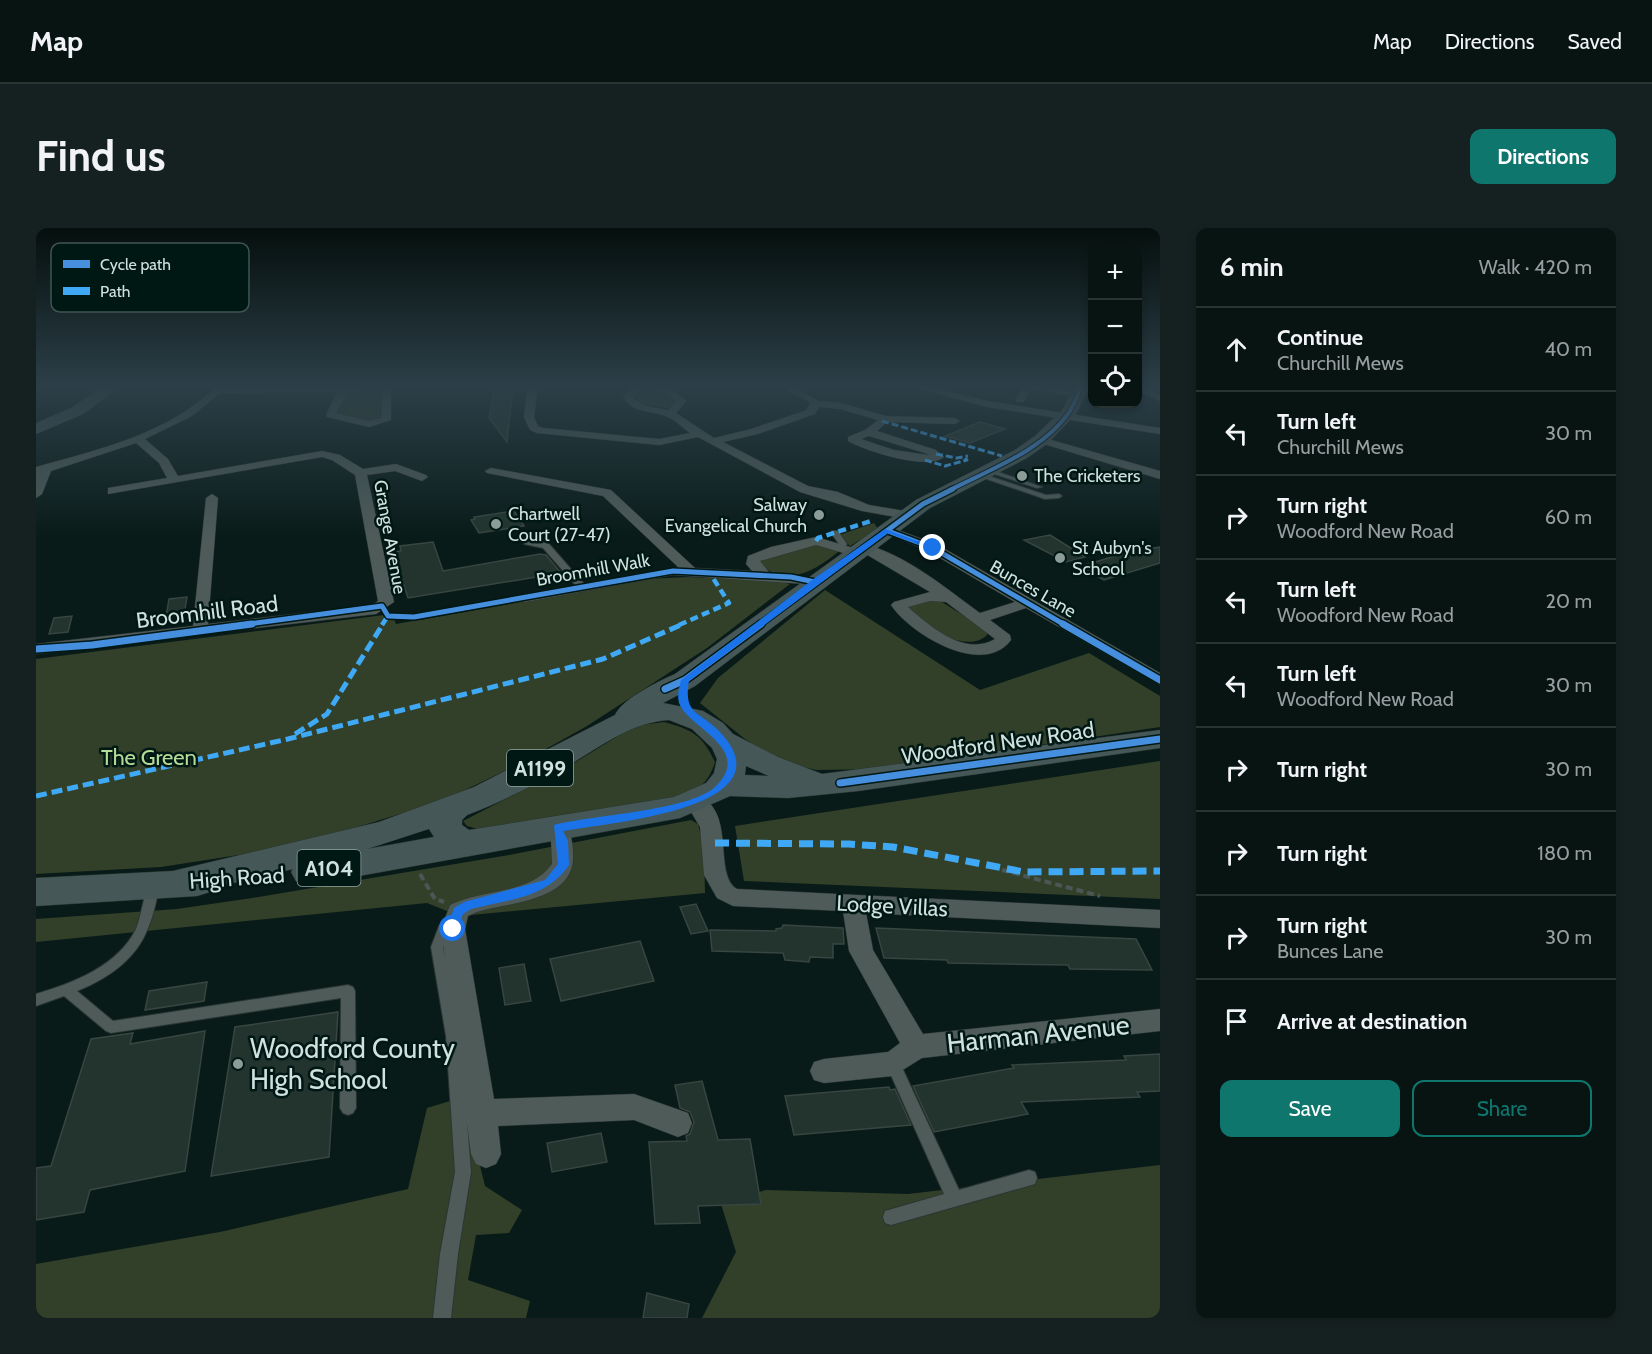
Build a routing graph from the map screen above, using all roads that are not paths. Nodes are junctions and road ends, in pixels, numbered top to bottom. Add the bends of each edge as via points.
1 (141, 436) edge
2 (593, 436) edge
3 (690, 436) edge
4 (703, 436) edge
5 (734, 436) edge
6 (860, 436) edge
7 (881, 436) edge
8 (1045, 436) edge
9 (137, 438) junction
10 (1041, 440) junction
11 (713, 441) junction
12 (39, 470) edge
13 (491, 471) dead end
14 (982, 472) junction
15 (361, 473) junction
16 (1160, 475) edge
17 (422, 477) dead end
18 (174, 480) junction
19 (1039, 487) dead end
20 (112, 491) dead end
21 (36, 494) edge
22 (1059, 496) dead end
23 (212, 498) dead end
24 (866, 508) junction
25 (908, 515) junction
26 (890, 529) junction
27 (835, 534) dead end
28 (527, 542) dead end
29 (854, 550) junction
30 (690, 571) junction
31 (766, 577) junction
32 (815, 582) junction
33 (582, 587) junction
34 (525, 598) road end
35 (946, 598) junction
36 (1028, 603) junction
37 (382, 606) joint
38 (977, 618) junction
39 (200, 631) junction
40 (36, 649) edge
41 (685, 680) junction
42 (1160, 680) edge
43 (695, 717) junction
44 (620, 723) junction
45 (1160, 739) edge
46 (723, 741) junction
47 (819, 783) junction
48 (709, 794) junction
49 (456, 807) junction
50 (557, 828) junction
51 (479, 841) junction
52 (165, 884) junction
53 (36, 892) edge
54 (853, 905) junction
55 (459, 913) junction
56 (1160, 919) edge
57 (67, 991) junction
58 (36, 1000) edge
59 (1160, 1020) edge
60 (916, 1047) junction
61 (893, 1064) junction
62 (824, 1071) dead end
63 (348, 1108) dead end
64 (482, 1113) junction
65 (678, 1123) dead end
66 (486, 1154) dead end
67 (1029, 1178) dead end
68 (954, 1197) junction
69 (891, 1217) dead end
70 (442, 1318) edge

1 - 9 street
2 - 3 street via 659,442
4 - 11 street
5 - 11 street
6 - 7 street via 852,439 913,458 938,457
8 - 10 main road, A1199
9 - 12 street
9 - 18 street via 164,461
10 - 14 main road, A1199
10 - 16 street
11 - 24 street via 812,493
12 - 21 street via 45,476
13 - 30 street via 606,494
14 - 19 lane
14 - 22 lane via 1045,497
14 - 25 main road, A1199
15 - 17 street via 396,467
15 - 18 street, Grange Avenue via 322,454
15 - 37 street, Grange Avenue via 386,602
18 - 20 street
23 - 39 street
24 - 25 street
24 - 26 street, Bunces Lane
25 - 26 main road, A1199
26 - 29 main road, A1199
26 - 36 street, Bunces Lane via 926,544
27 - 29 lane
28 - 33 lane via 546,546
29 - 31 street via 816,541 758,556 753,564
29 - 32 main road, A1199
29 - 35 street via 880,555
30 - 31 street, Broomhill Walk
30 - 33 street, Broomhill Walk
31 - 32 street, Broomhill Walk
32 - 41 main road, A1199
33 - 34 street, Broomhill Walk
35 - 38 street
35 - 38 street via 929,596 899,605 956,647 976,651 1000,644 1002,635
36 - 38 street
36 - 42 street, Bunces Lane
37 - 39 street, Broomhill Road
39 - 40 street, Broomhill Road
41 - 43 main road via 684,705
41 - 44 main road, A1199 via 637,706
43 - 44 main road via 659,712
43 - 46 main road, Woodford New Road / A104
44 - 49 main road, High Road / A1199 via 520,778
45 - 47 main road, Woodford New Road / A104 via 858,781
46 - 47 main road, Woodford New Road / A104 via 767,764
46 - 48 main road via 732,767
47 - 48 main road, Woodford New Road / A104
48 - 50 main road, Woodford New Road / A104 via 663,811
48 - 54 street, Lodge Villas via 708,819 715,843 712,875 723,892 733,897
49 - 51 main road, Woodford New Road / A104 via 446,817 445,830 458,840
49 - 52 main road, High Road / A104 via 336,845
50 - 51 main road, Woodford New Road / A104
50 - 55 street via 563,865 549,882
51 - 52 main road, High Road / A104 via 271,878 223,884
52 - 53 main road, A104
52 - 57 lane via 132,946 106,969
54 - 56 street, Lodge Villas
54 - 60 street, Harman Avenue via 861,951
55 - 64 street via 453,929
55 - 70 lane via 443,930 437,947 453,1036 463,1172 448,1254
57 - 58 lane
57 - 63 lane via 111,1027 348,991
59 - 60 street, Harman Avenue
60 - 61 street, Harman Avenue
61 - 62 street
61 - 68 lane
64 - 65 street via 634,1107
64 - 66 street
67 - 68 lane
68 - 69 lane

